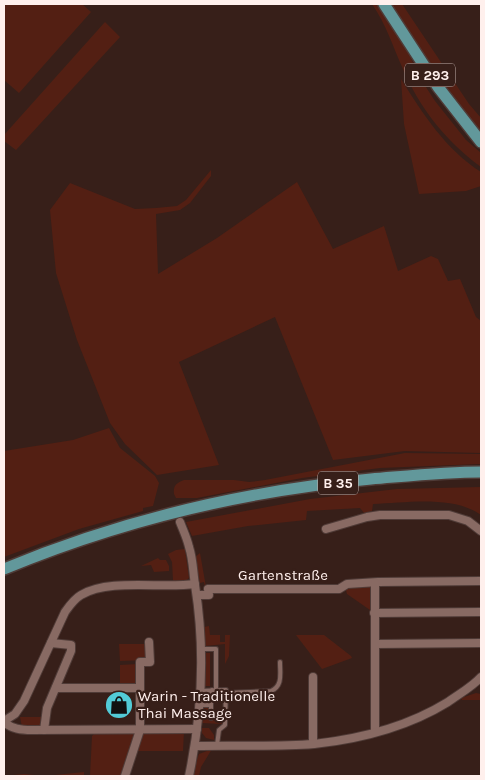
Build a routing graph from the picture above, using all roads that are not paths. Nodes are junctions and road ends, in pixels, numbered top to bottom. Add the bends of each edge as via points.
1 (384, 4) edge
2 (481, 142) edge
3 (481, 472) edge
4 (180, 522) dead end
5 (326, 528) dead end
6 (481, 531) edge
7 (4, 569) edge
8 (481, 581) edge
9 (375, 583) junction
10 (195, 584) junction
11 (197, 596) junction
12 (374, 612) junction
13 (481, 612) edge
14 (149, 642) dead end
15 (51, 643) junction
16 (481, 643) edge
17 (375, 644) junction
18 (200, 649) junction
19 (280, 662) dead end
20 (313, 677) dead end
21 (480, 680) edge
22 (56, 688) junction
23 (140, 688) junction
24 (214, 690) junction
25 (200, 691) junction
26 (226, 692) junction
27 (199, 705) junction
28 (211, 705) junction
29 (210, 718) dead end
30 (4, 722) edge
31 (44, 730) junction
32 (140, 730) junction
33 (197, 730) junction
34 (375, 732) junction
35 (313, 744) junction
36 (217, 745) junction
37 (195, 746) junction
38 (125, 776) edge
39 (189, 776) edge

1 - 2 main road, B 293 via 438,87
3 - 7 main road, B 35 via 321,485 197,506 98,534
4 - 10 street via 189,547
5 - 6 street via 380,515 449,515 468,521
8 - 9 street
9 - 11 street, Gartenstraße via 347,584 339,589 208,589 208,595
9 - 12 street
10 - 11 street
10 - 15 street via 109,587 90,591 72,602
11 - 18 street
12 - 13 street
12 - 17 street
14 - 23 street via 150,662 140,662
15 - 22 street via 71,645
15 - 30 street via 24,701
16 - 17 street
17 - 34 street
18 - 24 lane via 216,649
18 - 25 street
19 - 26 lane via 277,689 271,692
20 - 35 street
21 - 34 street via 418,717
22 - 23 street
22 - 31 street via 47,708
23 - 32 street
24 - 25 lane
24 - 26 lane
24 - 28 lane
25 - 27 street
26 - 36 lane via 225,725 219,730
27 - 28 lane
27 - 33 street
28 - 29 lane
30 - 31 street via 17,729
31 - 32 street
32 - 33 street
32 - 38 street
33 - 37 street
34 - 35 street
35 - 36 street
36 - 37 street
37 - 39 street

